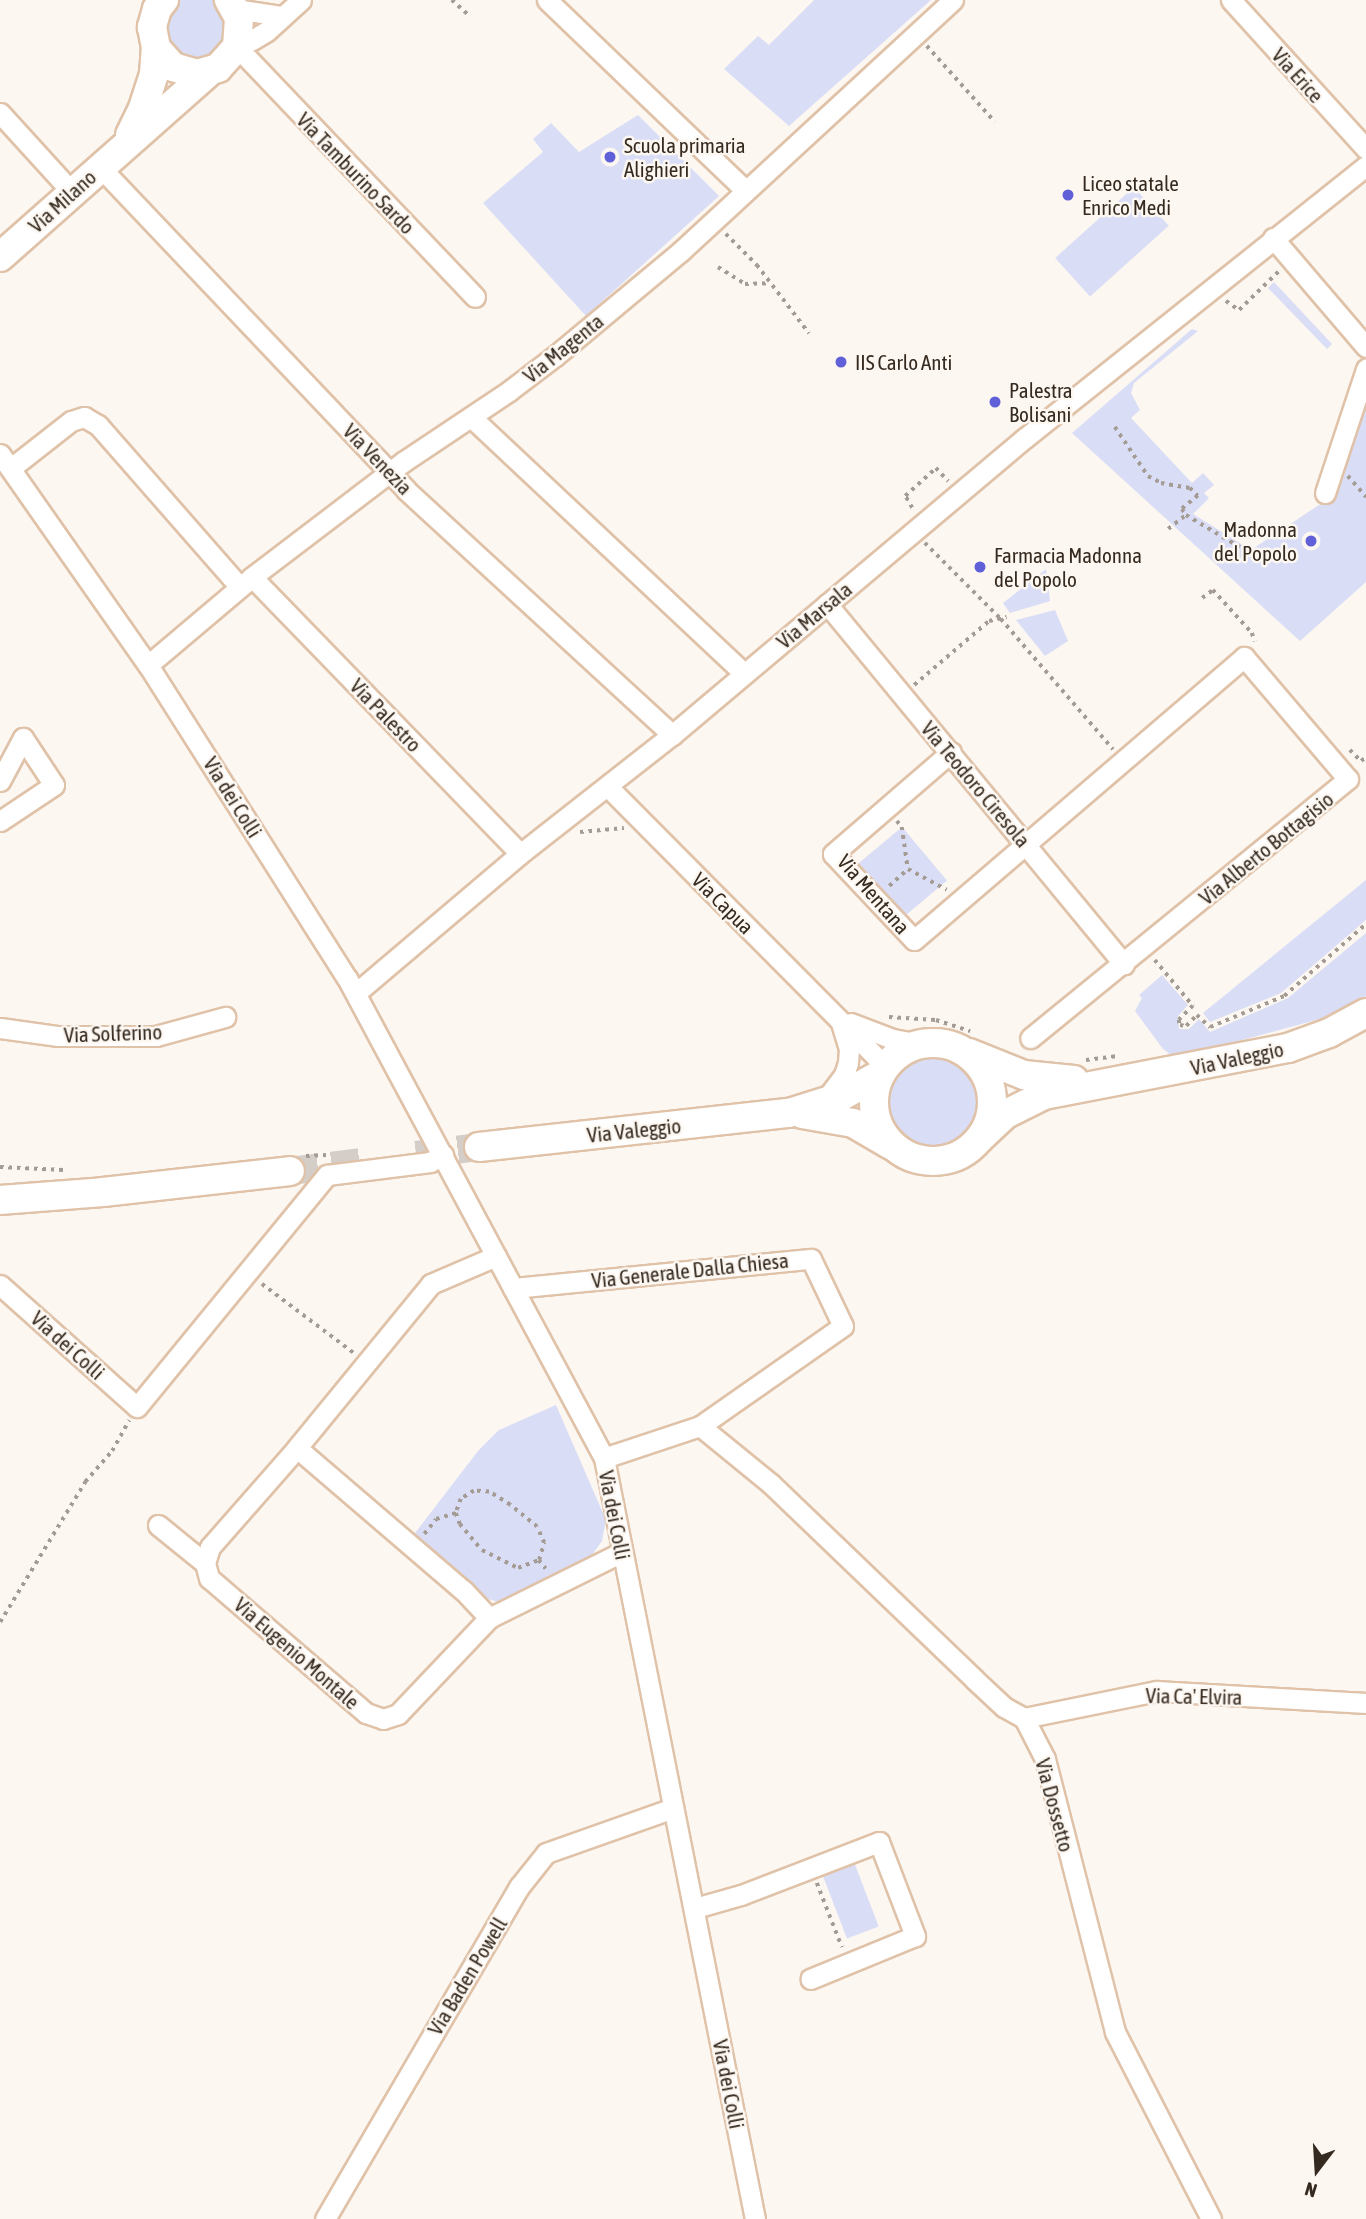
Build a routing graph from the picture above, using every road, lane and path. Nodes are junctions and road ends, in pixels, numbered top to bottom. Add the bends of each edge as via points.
1 (163, 0) edge
2 (301, 0) edge
3 (452, 0) edge
4 (547, 0) edge
5 (953, 0) edge
6 (1231, 0) edge
7 (232, 5) edge
8 (282, 16) junction
9 (471, 17) dead end
10 (917, 33) junction
11 (237, 45) junction
12 (156, 48) junction
13 (209, 72) junction
14 (0, 113) edge
15 (995, 122) dead end
16 (124, 147) junction
17 (1366, 149) edge
18 (1366, 166) edge
19 (100, 167) junction
20 (744, 190) junction
21 (72, 192) junction
22 (712, 220) junction
23 (1273, 238) junction
24 (0, 257) edge
25 (718, 267) dead end
26 (770, 283) junction
27 (475, 297) dead end
28 (809, 333) dead end
29 (1366, 347) edge
30 (1366, 369) edge
31 (471, 416) junction
32 (1115, 427) dead end
33 (5, 461) edge
34 (389, 472) junction
35 (960, 493) junction
36 (1325, 493) dead end
37 (905, 514) dead end
38 (1186, 515) junction
39 (1168, 529) dead end
40 (923, 541) dead end
41 (1248, 552) dead end
42 (246, 582) junction
43 (827, 604) junction
44 (1007, 617) dead end
45 (1001, 619) junction
46 (148, 664) junction
47 (744, 673) junction
48 (902, 695) junction
49 (672, 735) junction
50 (951, 752) junction
51 (1124, 763) junction
52 (0, 781) edge
53 (608, 786) junction
54 (886, 808) junction
55 (636, 817) junction
56 (0, 821) edge
57 (574, 834) dead end
58 (1028, 846) junction
59 (520, 854) junction
60 (908, 869) junction
61 (875, 899) junction
62 (964, 901) junction
63 (1366, 924) edge
64 (1145, 947) junction
65 (1124, 964) junction
66 (356, 993) junction
67 (1366, 1013) edge
68 (225, 1017) dead end
69 (840, 1018) junction
70 (0, 1028) edge
71 (1030, 1038) dead end
72 (922, 1044) junction
73 (954, 1046) junction
74 (883, 1070) junction
75 (1101, 1082) junction
76 (820, 1105) junction
77 (789, 1113) junction
78 (980, 1138) junction
79 (479, 1147) tunnel mouth
80 (894, 1147) junction
81 (443, 1155) junction
82 (290, 1171) tunnel mouth
83 (0, 1200) edge
84 (496, 1256) junction
85 (247, 1272) junction
86 (0, 1285) edge
87 (513, 1288) junction
88 (367, 1362) junction
89 (136, 1407) junction
90 (700, 1426) junction
91 (297, 1448) junction
92 (604, 1458) junction
93 (456, 1513) junction
94 (158, 1525) dead end
95 (413, 1547) junction
96 (622, 1552) junction
97 (207, 1555) junction
98 (539, 1560) junction
99 (559, 1583) junction
100 (489, 1618) junction
101 (0, 1622) edge
102 (1366, 1703) edge
103 (1024, 1718) junction
104 (674, 1808) junction
105 (812, 1867) junction
106 (695, 1908) junction
107 (848, 1964) junction
108 (810, 1979) dead end
109 (326, 2219) edge
110 (755, 2219) edge
111 (1211, 2219) edge

1 - 12 main road, Via Milano via 152,27
2 - 8 street
3 - 9 path
4 - 20 street
5 - 10 street, Via Magenta
6 - 17 street, Via Erice
7 - 8 street
7 - 11 main road via 240,28
8 - 11 street via 253,40
10 - 15 path
10 - 20 street, Via Magenta
11 - 13 main road, Via Milano via 226,62
11 - 27 street, Via Tamburino Sardo
12 - 13 main road via 163,59 184,72
12 - 16 main road, Via Milano via 144,108
13 - 16 main road, Via Milano
14 - 21 street
16 - 19 main road, Via Milano
18 - 23 street, Via Marsala
19 - 21 main road, Via Milano
19 - 34 street, Via Venezia
20 - 22 street, Via Magenta
21 - 24 main road, Via Milano
22 - 26 path
22 - 31 street, Via Magenta via 555,356
23 - 29 street
23 - 35 street, Via Marsala
25 - 26 path via 744,284
26 - 28 path
30 - 36 street
31 - 34 street, Via Magenta
31 - 47 street
32 - 38 path via 1148,476 1190,488 1198,496 1182,509
33 - 42 street, Via Palestro via 84,417 98,425
33 - 46 street, Via dei Colli
34 - 42 street, Via Magenta
34 - 49 street, Via Venezia
35 - 37 path via 936,468 905,496 914,506
35 - 43 street, Via Marsala
38 - 39 path
38 - 41 path
40 - 45 path
42 - 46 street, Via Magenta
42 - 59 street, Via Palestro
43 - 47 street, Via Marsala
43 - 48 street, Via Teodoro Ciresola
44 - 45 path
45 - 48 path via 989,621
45 - 51 path
46 - 66 street, Via dei Colli
47 - 49 street, Via Marsala
48 - 50 street, Via Teodoro Ciresola
49 - 53 street, Via Marsala
50 - 54 street, Via Mentana
50 - 58 street, Via Teodoro Ciresola
51 - 58 street, Via Alberto Bottagisio
51 - 64 street, Via Alberto Bottagisio via 1244,657 1348,779
52 - 56 street via 23,738 54,785
53 - 55 street, Via Capua
53 - 59 street, Via Marsala
54 - 60 path via 902,827
54 - 61 street, Via Mentana via 833,854
55 - 57 path via 625,828
55 - 69 street, Via Capua
58 - 62 street, Via Mentana
58 - 65 street, Via Teodoro Ciresola
59 - 66 street, Via Marsala
60 - 61 path
60 - 62 path
61 - 62 street, Via Mentana via 914,940
63 - 64 path via 1284,996 1210,1027 1197,1015 1180,1025 1179,1020 1192,1006
64 - 65 street, Via Alberto Bottagisio
65 - 71 street, Via Alberto Bottagisio
66 - 81 street, Via dei Colli
67 - 75 main road, Via Valeggio via 1288,1048
68 - 70 street, Via Solferino via 156,1036 58,1036
69 - 72 street, Via Capua via 893,1039
69 - 74 street, Via Capua
69 - 76 street via 848,1063
72 - 73 main road
72 - 74 main road via 895,1056
73 - 75 main road, Via Valeggio via 1024,1075
73 - 78 main road via 983,1069 991,1086 991,1113
74 - 76 main road, Via Valeggio via 857,1090
74 - 80 main road via 874,1104 877,1120
75 - 78 main road, Via Valeggio via 1020,1104
76 - 77 main road, Via Valeggio
77 - 79 main road, Via Valeggio
77 - 80 main road, Via Valeggio via 853,1123
78 - 80 main road via 957,1155 929,1161
81 - 84 street, Via dei Colli
81 - 85 street via 430,1162 327,1175
82 - 83 main road
84 - 87 street, Via dei Colli
84 - 88 street via 431,1284
85 - 88 path
85 - 89 street
86 - 89 street, Via dei Colli
87 - 90 street, Via Generale Dalla Chiesa via 811,1259 843,1326
87 - 92 street, Via dei Colli
88 - 91 street
89 - 101 path
90 - 92 street, Via Generale Dalla Chiesa
90 - 103 street, Via Dossetto via 771,1483 1004,1707
91 - 95 street
91 - 97 street
92 - 96 street, Via dei Colli
93 - 95 path via 436,1519
93 - 98 path via 482,1550 503,1563 518,1568
93 - 98 path via 461,1499 474,1491 489,1492 537,1527 544,1543
94 - 97 street, Via Eugenio Montale
95 - 100 street
96 - 99 street, Via Eugenio Montale
96 - 104 street, Via dei Colli
97 - 100 street, Via Eugenio Montale via 209,1577 366,1713 383,1719 398,1714
98 - 99 path
99 - 100 street, Via Eugenio Montale
102 - 103 street, Via Ca' Elvira via 1157,1691
103 - 111 street, Via Dossetto via 1045,1759 1115,2032
104 - 106 street, Via dei Colli
104 - 109 street, Via Baden Powell via 547,1853 512,1898
105 - 106 street
105 - 107 path
105 - 107 street via 879,1842 915,1936
106 - 110 street, Via dei Colli
107 - 108 street

